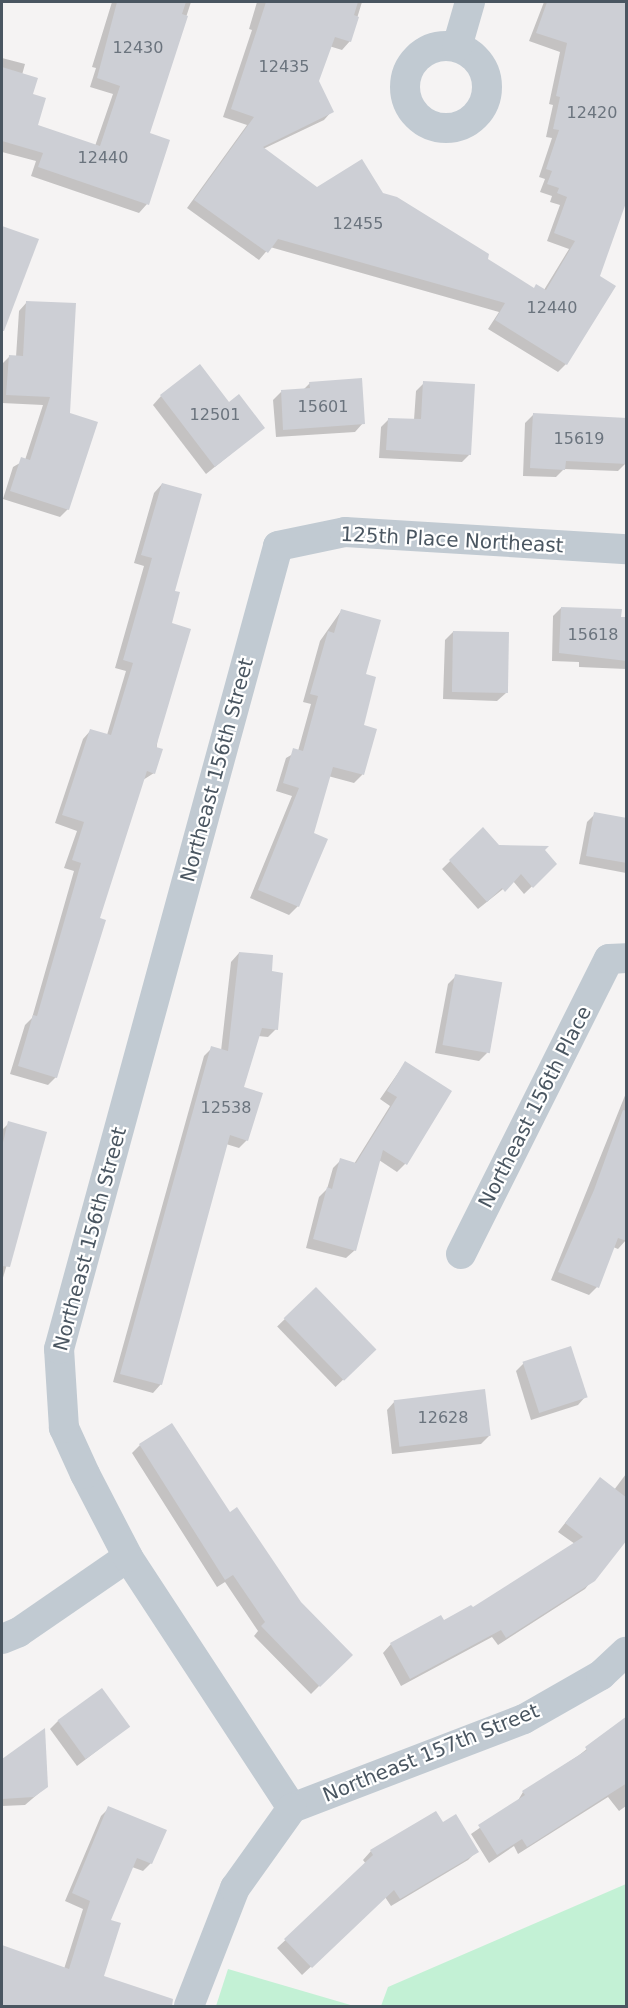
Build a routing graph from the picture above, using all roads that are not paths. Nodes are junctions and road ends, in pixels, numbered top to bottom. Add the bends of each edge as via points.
1 (470, 2) edge
2 (457, 47) dead end
3 (278, 546) joint
4 (627, 549) edge
5 (618, 958) edge
6 (460, 1254) dead end
7 (128, 1557) junction
8 (2, 1639) edge
9 (627, 1652) edge
10 (292, 1809) junction
11 (189, 2007) edge

1 - 2 street
3 - 4 street, 125th Place Northeast via 345,532
3 - 7 street, Northeast 156th Street via 58,1349 64,1428
5 - 6 street, Northeast 156th Place
7 - 8 street via 19,1632
7 - 10 street, Northeast 156th Street
9 - 10 street, Northeast 157th Street via 601,1675 524,1719
10 - 11 street via 235,1888

